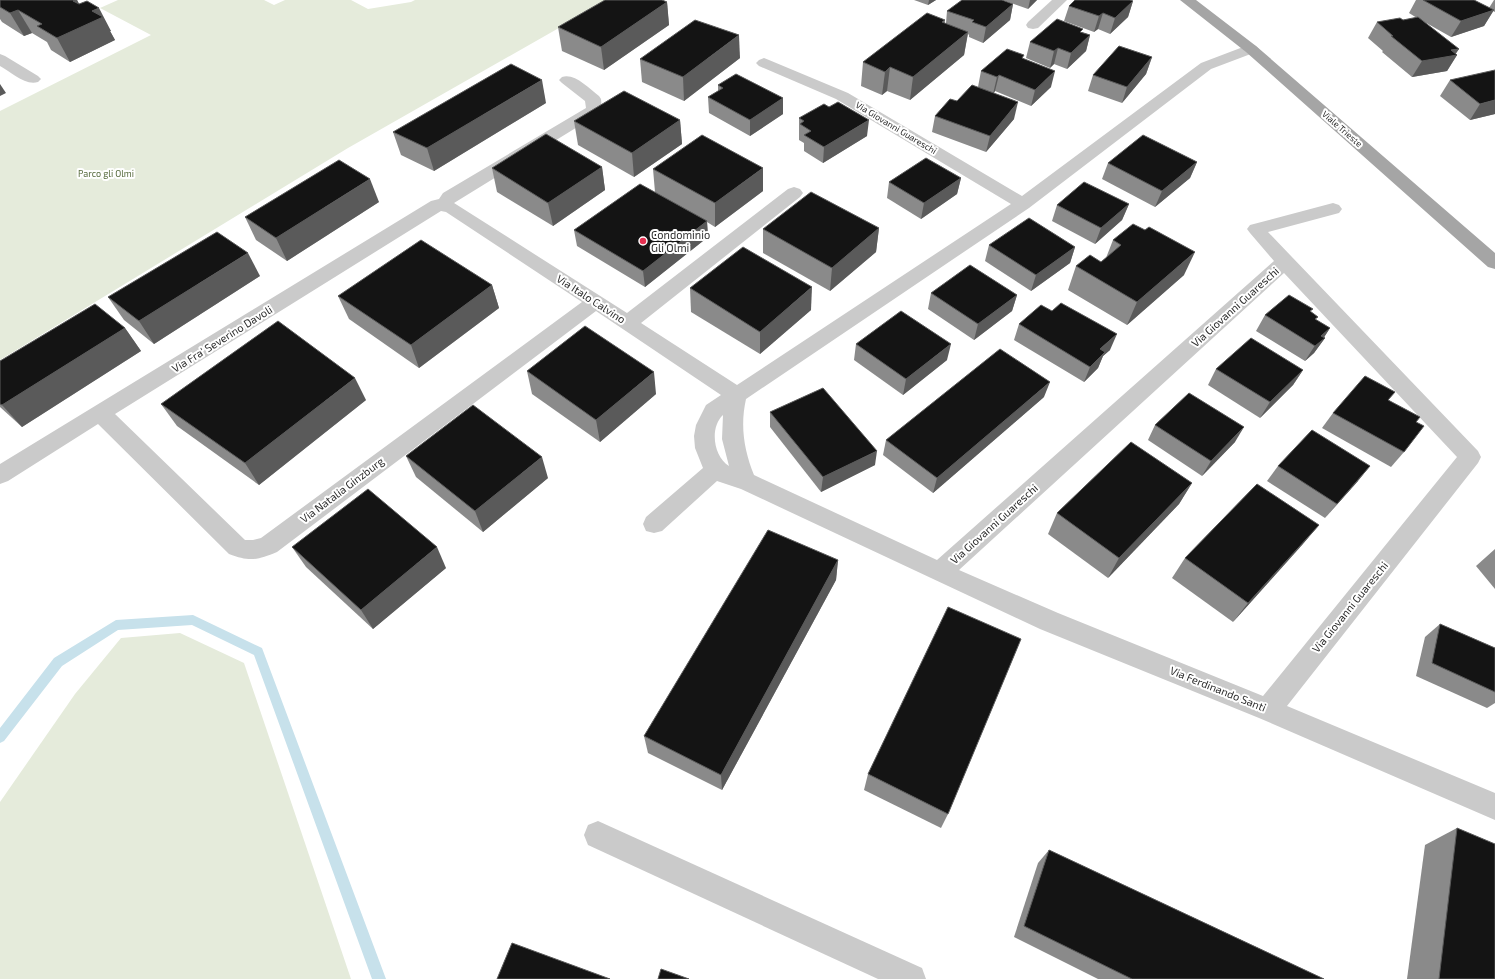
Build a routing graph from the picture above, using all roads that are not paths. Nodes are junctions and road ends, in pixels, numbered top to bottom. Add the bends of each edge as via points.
1 (1060, 0) edge
2 (1186, 0) edge
3 (1033, 25) dead end
4 (1251, 49) junction
5 (0, 59) edge
6 (764, 63) dead end
7 (33, 79) dead end
8 (567, 80) dead end
9 (794, 193) dead end
10 (1023, 204) junction
11 (444, 205) junction
12 (1333, 209) dead end
13 (1286, 262) junction
14 (1495, 263) edge
15 (595, 302) junction
16 (629, 322) junction
17 (737, 395) junction
18 (102, 414) junction
19 (716, 469) junction
20 (0, 475) edge
21 (745, 481) junction
22 (654, 524) dead end
23 (940, 572) junction
24 (1268, 710) junction
25 (1495, 807) edge
26 (598, 835) dead end
27 (911, 979) edge

1 - 3 street
2 - 4 main road, Viale Trieste via 1208,14
4 - 10 street via 1206,66
4 - 14 main road, Viale Trieste
5 - 7 street
6 - 10 street, Via Giovanni Guareschi via 842,96
8 - 11 street via 593,99 594,110 448,198
9 - 16 street
10 - 17 street
11 - 15 street, Via Italo Calvino
11 - 18 street, Via Fra' Severino Davoli via 437,205
12 - 13 street via 1256,229
13 - 23 street, Via Giovanni Guareschi
13 - 24 street, Via Giovanni Guareschi via 1470,457
15 - 16 street, Via Italo Calvino
15 - 18 street, Via Natalia Ginzburg via 269,545 258,549 246,551 237,547
16 - 17 street, Via Italo Calvino
17 - 19 street via 713,412 706,426 708,458
17 - 21 street via 732,417 732,438 736,460
18 - 20 street, Via Fra' Severino Davoli
19 - 21 street, Via Giovanni Guareschi via 729,477
19 - 22 street
21 - 23 street, Via Giovanni Guareschi
23 - 24 street, Via Ferdinando Santi via 1049,621
24 - 25 street, Via Ferdinando Santi
26 - 27 street

